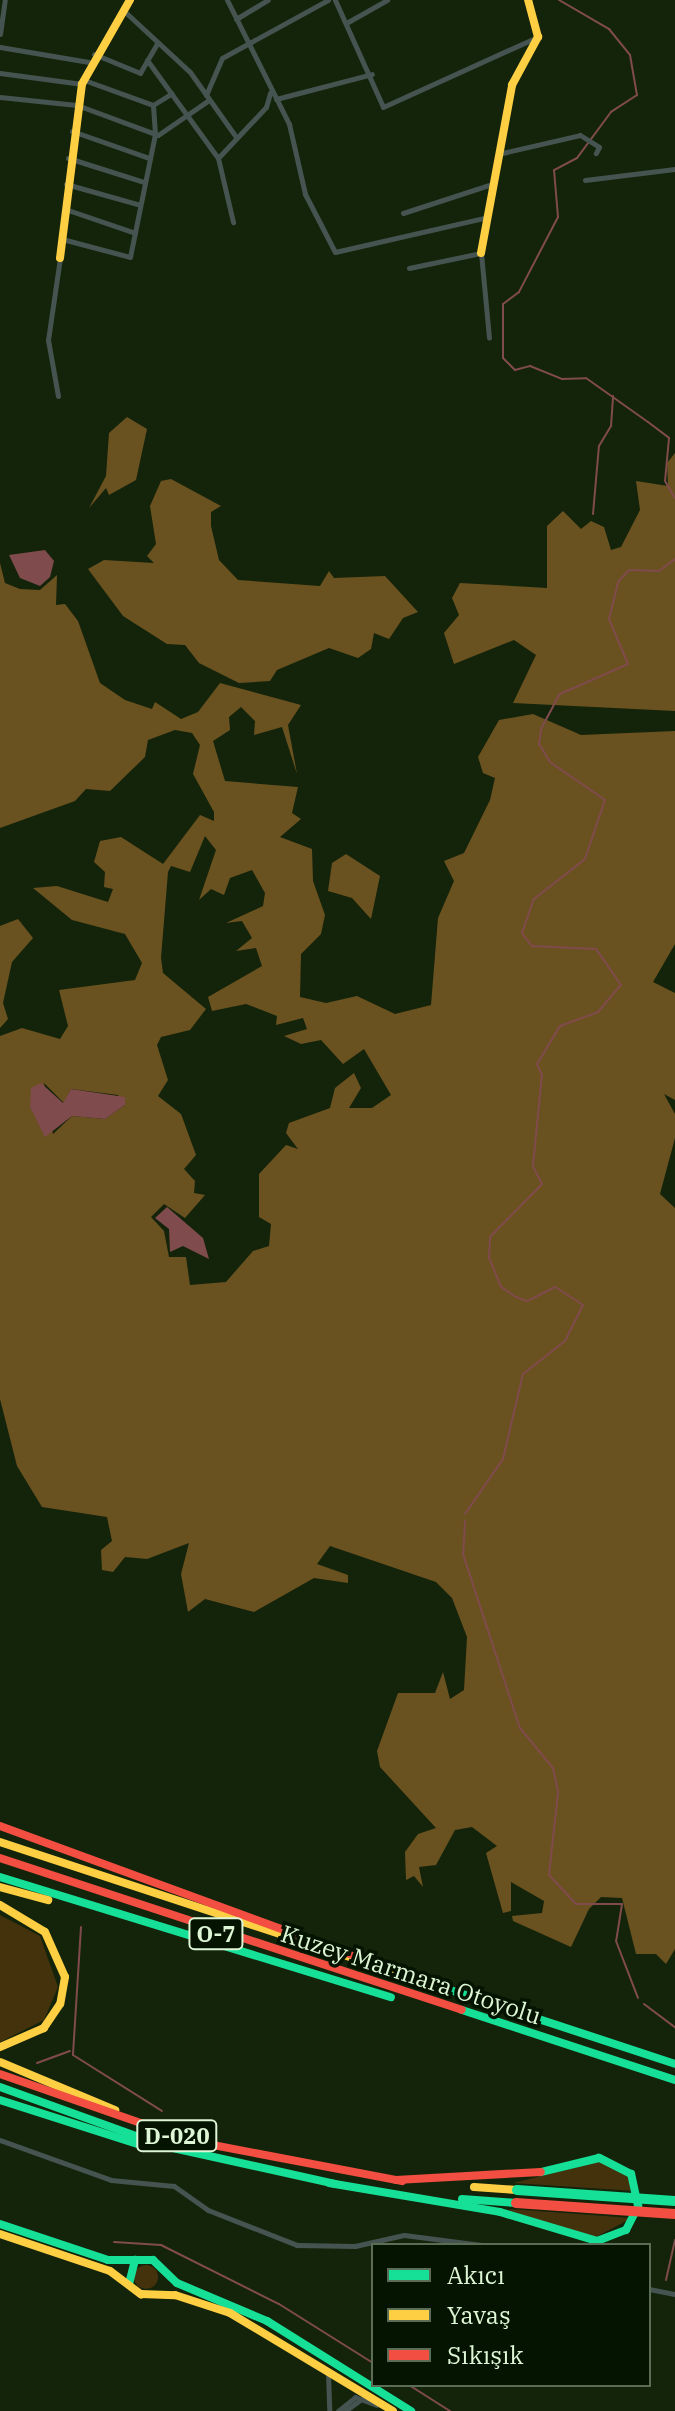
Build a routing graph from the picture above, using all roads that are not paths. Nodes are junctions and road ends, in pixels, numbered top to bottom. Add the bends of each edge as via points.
1 (5, 0) edge
2 (130, 0) edge
3 (227, 0) edge
4 (268, 0) edge
5 (328, 0) edge
6 (335, 0) edge
7 (387, 0) edge
8 (528, 0) edge
9 (123, 10) junction
10 (236, 19) junction
11 (348, 22) junction
12 (0, 34) edge
13 (538, 37) junction
14 (246, 39) junction
15 (157, 43) junction
16 (0, 47) edge
17 (92, 58) junction
18 (147, 60) junction
19 (0, 73) edge
20 (372, 74) junction
21 (82, 82) junction
22 (172, 93) junction
23 (270, 93) junction
24 (0, 97) edge
25 (208, 97) junction
26 (276, 99) junction
27 (77, 105) junction
28 (153, 105) junction
29 (187, 115) junction
30 (72, 131) junction
31 (155, 134) junction
32 (236, 137) junction
33 (596, 153) dead end
34 (498, 154) junction
35 (68, 158) junction
36 (149, 158) junction
37 (218, 158) junction
38 (675, 169) edge
39 (585, 180) dead end
40 (144, 182) junction
41 (66, 184) junction
42 (489, 185) junction
43 (140, 205) junction
44 (64, 209) junction
45 (403, 213) dead end
46 (483, 218) junction
47 (233, 222) dead end
48 (135, 233) junction
49 (61, 238) junction
50 (481, 253) junction
51 (60, 258) joint
52 (409, 268) dead end
53 (489, 338) dead end
54 (58, 396) dead end
55 (0, 1824) edge
56 (0, 1842) edge
57 (0, 1858) edge
58 (0, 1877) edge
59 (0, 1887) edge
60 (0, 1905) edge
61 (201, 1937) junction
62 (425, 1985) junction
63 (433, 2004) junction
64 (0, 2047) edge
65 (0, 2062) edge
66 (671, 2063) edge
67 (0, 2074) edge
68 (672, 2079) edge
69 (0, 2087) edge
70 (1, 2100) edge
71 (0, 2140) edge
72 (239, 2165) junction
73 (360, 2176) junction
74 (396, 2180) junction
75 (329, 2183) junction
76 (675, 2201) edge
77 (675, 2214) edge
78 (0, 2224) edge
79 (0, 2234) edge
80 (466, 2243) edge
81 (135, 2260) junction
82 (164, 2272) junction
83 (129, 2284) junction
84 (651, 2289) edge
85 (155, 2293) junction
86 (675, 2294) edge
87 (326, 2368) junction
88 (371, 2386) edge
89 (373, 2387) edge
90 (365, 2399) junction
91 (389, 2409) edge
92 (329, 2411) edge
93 (338, 2411) edge
94 (345, 2411) edge
95 (411, 2411) edge

1 - 12 street
2 - 9 main road
3 - 10 street
4 - 10 street
5 - 14 street
6 - 11 street
7 - 11 street
8 - 13 main road
9 - 15 street
9 - 17 main road
10 - 14 street
11 - 20 street
13 - 20 street via 383,107
13 - 34 main road via 512,85
14 - 23 street
14 - 25 street via 222,58
15 - 18 street
15 - 25 street
16 - 17 street
17 - 18 street via 140,73
17 - 21 main road
18 - 22 street
19 - 21 street
20 - 26 street
21 - 27 main road
21 - 28 street
22 - 28 street
22 - 29 street
23 - 26 street
23 - 32 street
24 - 27 street
25 - 29 street
25 - 32 street
26 - 46 street via 305,194 335,252
27 - 30 main road
27 - 31 street
28 - 31 street
29 - 31 street
29 - 37 street
30 - 35 main road
30 - 36 street
31 - 36 street
32 - 37 street
33 - 34 street via 597,145 588,138 567,135
34 - 42 main road
35 - 40 street
35 - 41 main road
36 - 40 street
37 - 47 street
38 - 39 street
40 - 43 street
41 - 43 street
41 - 44 main road
42 - 45 street
42 - 46 main road
43 - 48 street
44 - 48 street
44 - 49 main road
46 - 50 main road
48 - 49 street via 130,257
49 - 51 main road
50 - 52 street
50 - 53 street
51 - 54 street via 48,340
55 - 62 main road via 102,1867
56 - 62 main road, Kuzey Marmara Otoyolu / O-7
57 - 63 main road, Kuzey Marmara Otoyolu / O-7
58 - 61 main road
59 - 61 main road
60 - 64 main road via 45,1932 65,1977 60,2004 44,2028
61 - 63 main road
62 - 66 main road, Kuzey Marmara Otoyolu / O-7
63 - 68 main road, Kuzey Marmara Otoyolu / O-7
65 - 73 main road via 131,2116
67 - 73 main road, D-020 via 192,2141
69 - 72 main road, D-020
70 - 72 main road via 132,2143
71 - 80 street via 111,2180 174,2186 208,2210 297,2245 355,2246 404,2235
72 - 75 main road, D-020
73 - 74 main road, D-020
74 - 75 main road via 510,2179 599,2158 631,2174 638,2206 626,2230 597,2241 500,2212
74 - 76 main road, D-020, bridge
75 - 77 main road, D-020, bridge
78 - 81 main road via 100,2258
79 - 83 main road
81 - 82 main road via 153,2260
81 - 83 main road
82 - 85 main road
82 - 88 main road via 267,2321
83 - 85 main road
84 - 86 street
85 - 87 main road via 230,2313
87 - 91 main road
87 - 92 street via 333,2391
89 - 95 main road
90 - 91 street
90 - 93 street via 349,2399
90 - 94 street

